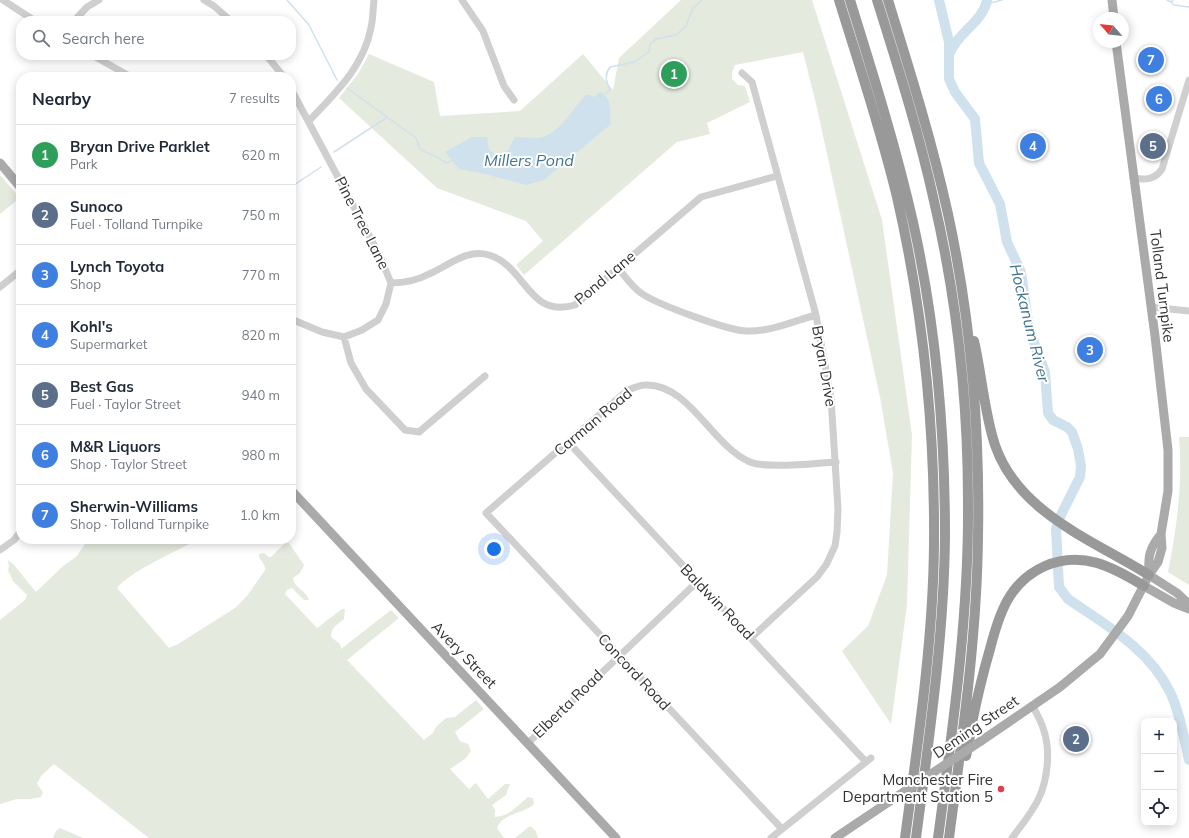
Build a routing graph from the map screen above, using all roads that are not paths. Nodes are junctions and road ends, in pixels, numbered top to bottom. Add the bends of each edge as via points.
1 (3, 0) edge
2 (99, 0) edge
3 (204, 0) edge
4 (374, 0) edge
5 (462, 0) edge
6 (839, 0) edge
7 (850, 0) edge
8 (877, 0) edge
9 (888, 0) edge
10 (1112, 0) edge
11 (1113, 12) edge
12 (27, 16) edge
13 (79, 16) edge
14 (225, 16) edge
15 (1117, 48) edge
16 (101, 60) edge
17 (270, 60) edge
18 (122, 72) edge
19 (280, 72) edge
20 (742, 73) dead end
21 (1189, 80) edge
22 (296, 98) edge
23 (514, 100) dead end
24 (309, 122) junction
25 (0, 163) edge
26 (777, 176) junction
27 (1133, 178) junction
28 (16, 182) edge
29 (618, 268) junction
30 (16, 274) edge
31 (960, 278) junction
32 (391, 283) junction
33 (0, 286) edge
34 (1151, 307) junction
35 (1189, 311) edge
36 (816, 315) junction
37 (296, 321) edge
38 (344, 337) junction
39 (485, 376) dead end
40 (568, 442) junction
41 (836, 462) junction
42 (296, 495) edge
43 (486, 513) joint
44 (16, 536) edge
45 (0, 550) edge
46 (1149, 575) junction
47 (697, 582) junction
48 (1144, 586) junction
49 (1189, 604) edge
50 (1189, 609) edge
51 (751, 638) junction
52 (618, 656) junction
53 (1032, 706) junction
54 (527, 744) junction
55 (954, 794) junction
56 (908, 813) junction
57 (782, 829) junction
58 (616, 838) edge
59 (771, 838) edge
60 (835, 838) edge
61 (900, 838) edge
62 (905, 838) edge
63 (916, 838) edge
64 (938, 838) edge
65 (949, 838) edge
66 (1012, 838) edge

1 - 12 street
2 - 13 street
3 - 14 street
4 - 24 street via 371,28 364,51 350,77
5 - 23 street via 483,31 504,86
6 - 56 highway via 897,197 917,303 928,397 934,498 932,592 924,694
7 - 63 highway via 888,123 910,208 929,313 939,398 944,505 942,605 934,699
8 - 64 highway via 916,128 937,212 954,306 964,400 968,496 966,598
9 - 31 highway via 935,157
10 - 11 main road
15 - 27 main road, Tolland Turnpike
16 - 18 street
17 - 19 street
20 - 26 street, Bryan Drive via 752,82
21 - 27 street via 1159,175 1153,179
22 - 24 street, Pine Tree Lane
24 - 32 street, Pine Tree Lane via 379,254
25 - 28 main road
26 - 29 street, Pond Lane via 701,197
26 - 36 street, Bryan Drive
27 - 34 main road, Tolland Turnpike
29 - 32 street, Pond Lane via 575,305 562,309 550,307 538,299 515,272 501,261 477,253 463,256 428,275 402,283
29 - 36 street via 640,293 652,300 731,329 763,330
30 - 33 street
31 - 46 highway via 995,445 1014,481 1026,496 1047,513
31 - 55 highway via 976,414 978,537 974,633
32 - 38 street, Pine Tree Lane via 386,304 378,320
34 - 35 street
34 - 46 main road, Tolland Turnpike via 1168,458 1162,548 1158,562
36 - 41 street, Bryan Drive via 831,398
37 - 38 street via 322,332
38 - 39 street via 351,363 366,389 405,430 420,432
40 - 41 street, Carman Road via 628,390 644,385 659,386 674,392 730,450 741,458 753,463 769,464
40 - 43 street, Carman Road
40 - 47 street, Baldwin Road
41 - 51 street, Bryan Drive via 838,509 835,546 826,565
42 - 54 main road, Avery Street
43 - 52 street, Concord Road
44 - 45 street
46 - 48 main road, Tolland Turnpike
46 - 49 main road
47 - 51 street, Baldwin Road
47 - 52 street, Elberta Road
48 - 50 main road
48 - 53 main road, Tolland Turnpike via 1125,622 1108,644 1082,670
48 - 55 highway via 1104,564 1086,560 1069,560 1048,565 1036,570 1020,583 1002,607 982,678 967,752
51 - 57 street, Baldwin Road via 869,760
52 - 54 street, Elberta Road
52 - 57 street, Concord Road
53 - 60 main road, Deming Street, bridge
53 - 66 street via 1044,728 1047,744 1045,779 1039,800
54 - 58 main road, Avery Street
55 - 65 highway
56 - 61 highway
56 - 62 highway
57 - 59 street

